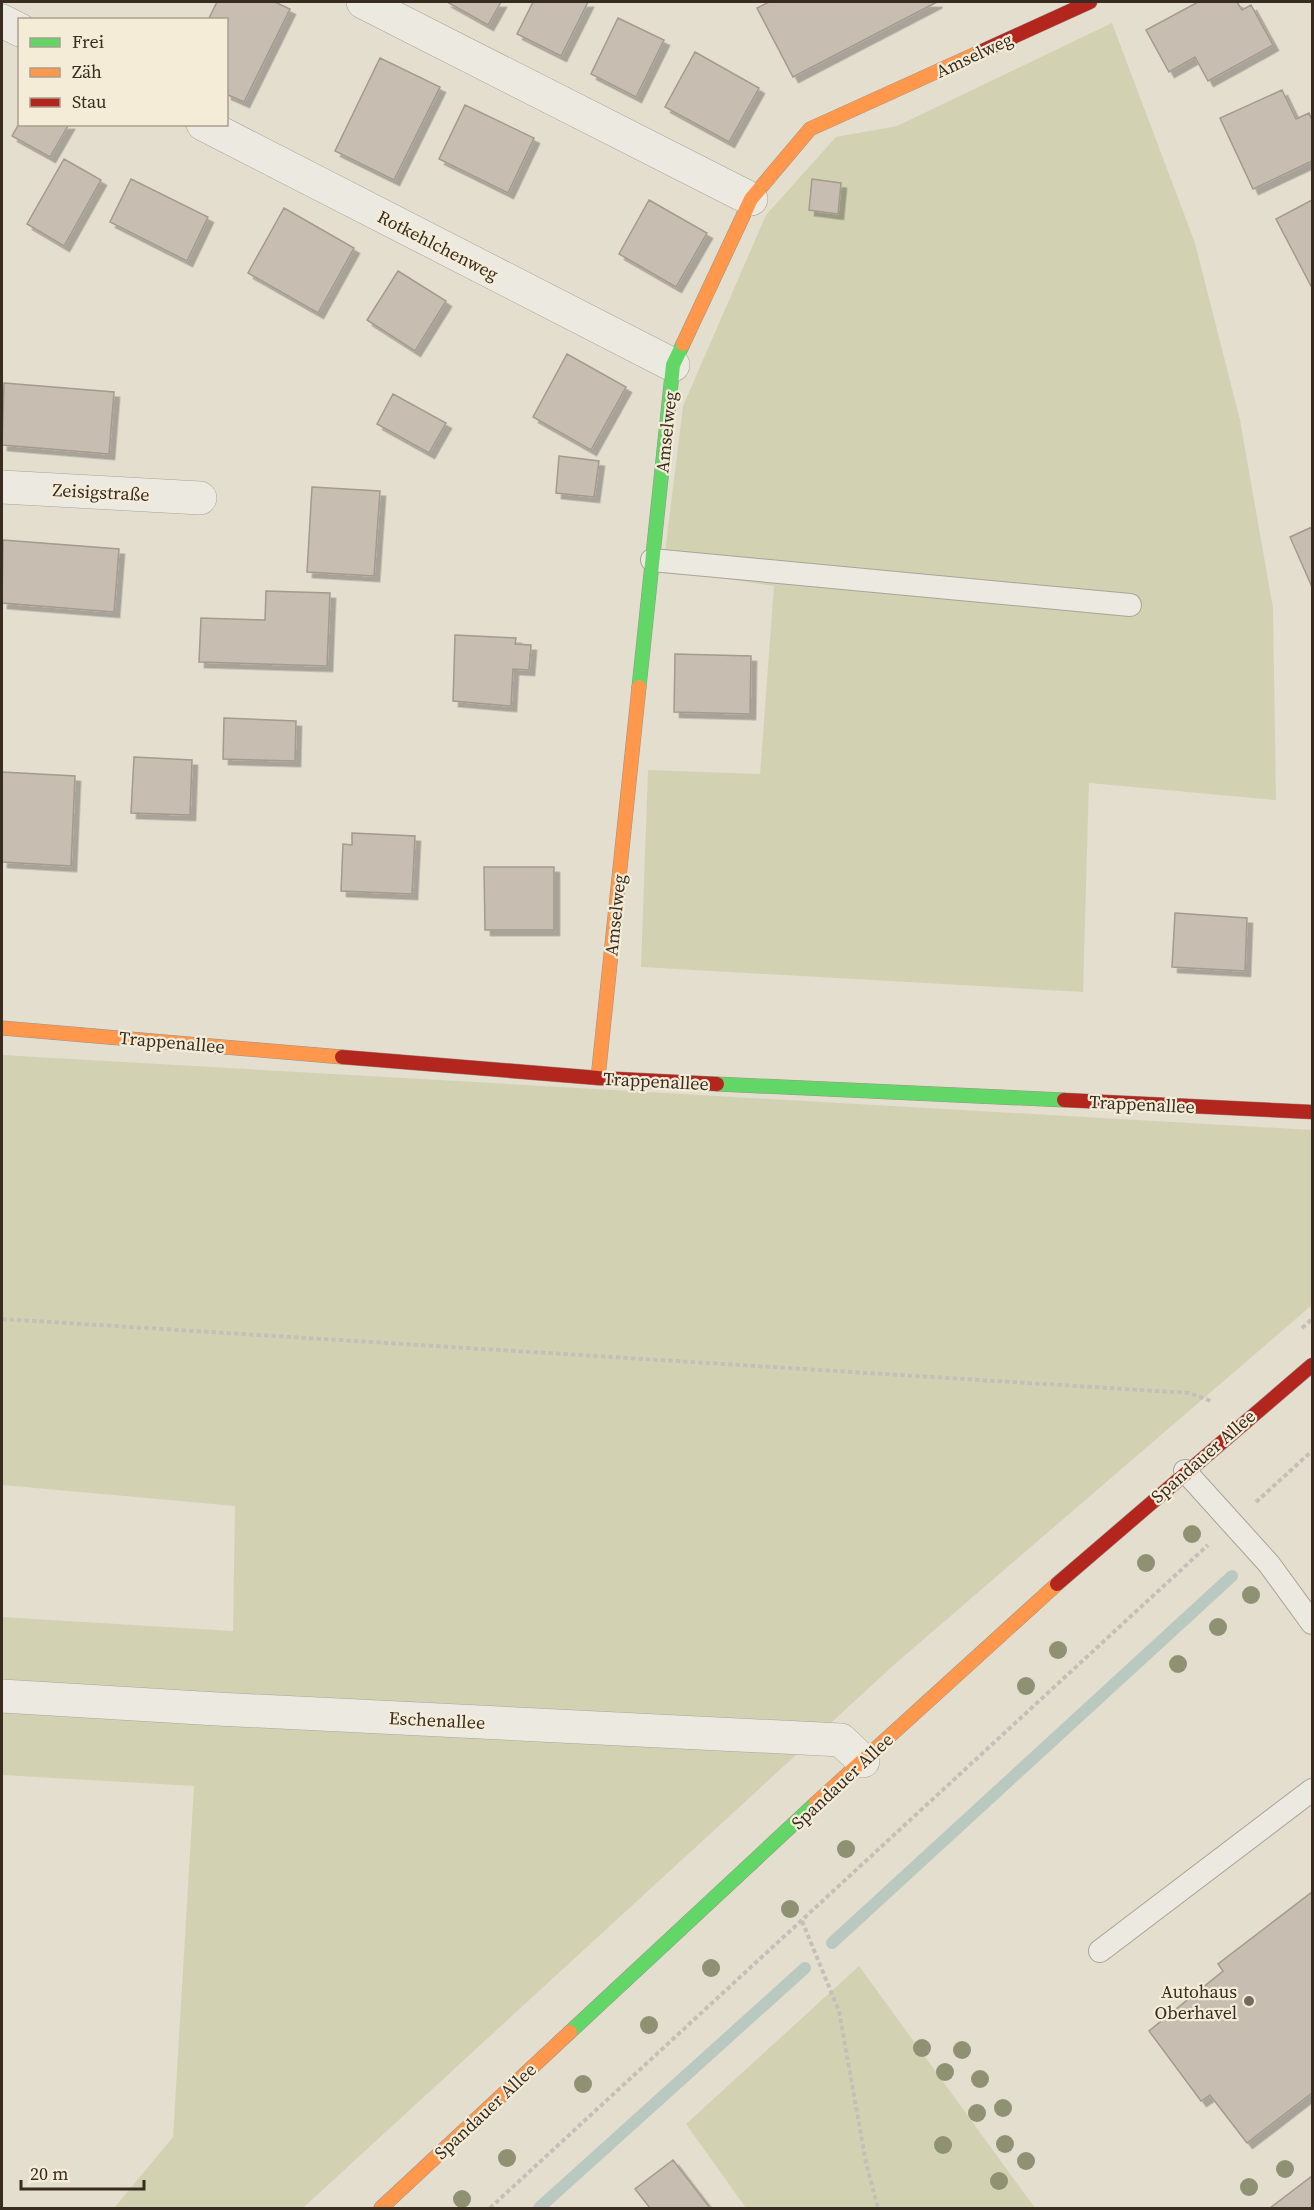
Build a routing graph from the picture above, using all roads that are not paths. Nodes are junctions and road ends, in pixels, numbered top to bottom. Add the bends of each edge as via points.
1 (363, 2) edge
2 (1090, 2) edge
3 (2, 21) edge
4 (18, 29) edge
5 (207, 126) edge
6 (751, 199) junction
7 (673, 365) junction
8 (2, 487) edge
9 (200, 498) dead end
10 (652, 560) junction
11 (1130, 605) dead end
12 (2, 1028) edge
13 (598, 1078) junction
14 (1312, 1112) edge
15 (1312, 1365) edge
16 (1185, 1471) junction
17 (1312, 1623) edge
18 (2, 1696) edge
19 (863, 1761) junction
20 (1312, 1790) edge
21 (1100, 1951) dead end
22 (381, 2208) edge

1 - 6 street
2 - 6 street, Amselweg via 810,129
3 - 4 street
5 - 7 street, Rotkehlchenweg
6 - 7 street, Amselweg
7 - 10 street, Amselweg
8 - 9 street, Zeisigstraße
10 - 11 lane
10 - 13 street, Amselweg
12 - 13 street, Trappenallee
13 - 14 street, Trappenallee
15 - 16 street, Spandauer Allee
16 - 17 lane via 1269,1564
16 - 19 street, Spandauer Allee
18 - 19 street, Eschenallee via 841,1740
19 - 22 street, Spandauer Allee
20 - 21 lane

